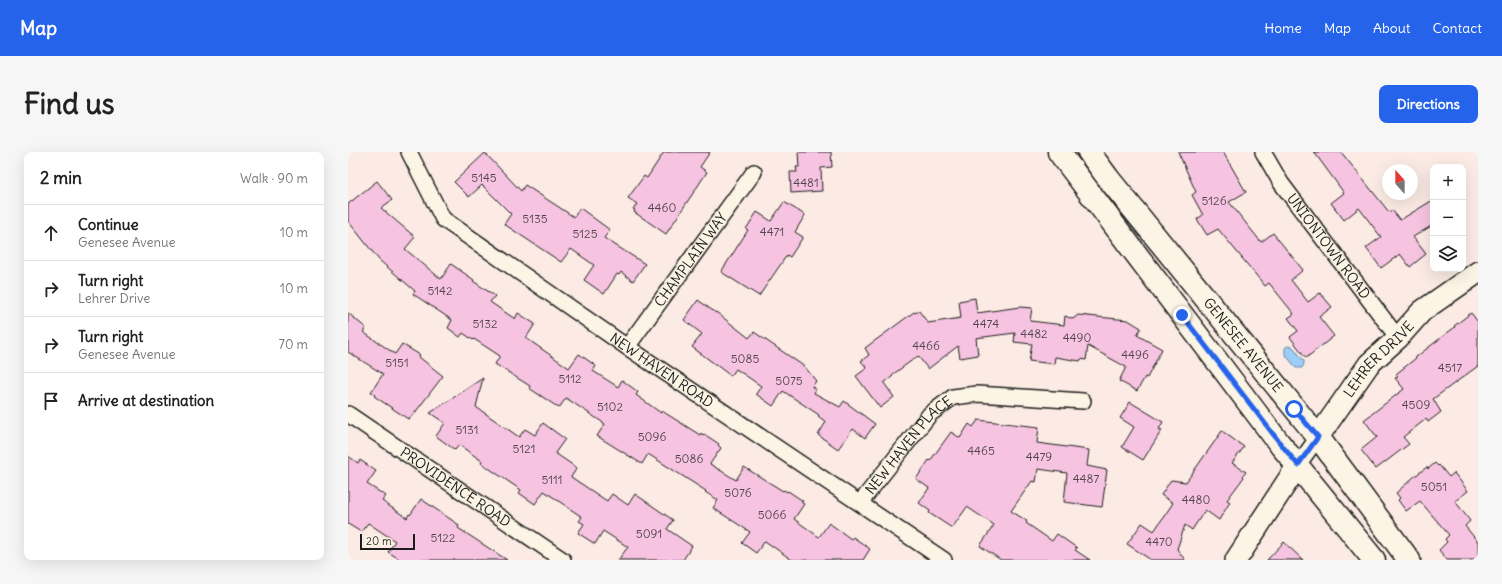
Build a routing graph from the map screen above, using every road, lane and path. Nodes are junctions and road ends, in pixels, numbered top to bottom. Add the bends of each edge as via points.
1 (409, 152) edge
2 (1059, 152) edge
3 (1089, 152) edge
4 (1263, 152) edge
5 (754, 172) dead end
6 (1478, 272) edge
7 (1398, 338) junction
8 (627, 347) junction
9 (1083, 401) dead end
10 (348, 414) edge
11 (1318, 437) junction
12 (1298, 465) junction
13 (860, 503) junction
14 (563, 560) edge
15 (944, 560) edge
16 (1236, 560) edge
17 (1374, 560) edge
18 (1409, 560) edge

1 - 8 street, NEW HAVEN ROAD via 443,219
2 - 12 main road, GENESEE AVENUE
3 - 11 main road, GENESEE AVENUE
4 - 7 street, UNIONTOWN ROAD via 1281,183
5 - 8 street, CHAMPLAIN WAY
6 - 7 street, LEHRER DRIVE via 1422,311
7 - 11 street, LEHRER DRIVE via 1369,364
8 - 13 street, NEW HAVEN ROAD
9 - 13 street, NEW HAVEN PLACE via 977,394 953,397 930,414
10 - 14 street, PROVIDENCE ROAD
11 - 12 street, LEHRER DRIVE
11 - 18 main road, GENESEE AVENUE
12 - 16 street
12 - 17 main road, GENESEE AVENUE
13 - 15 street, NEW HAVEN ROAD

